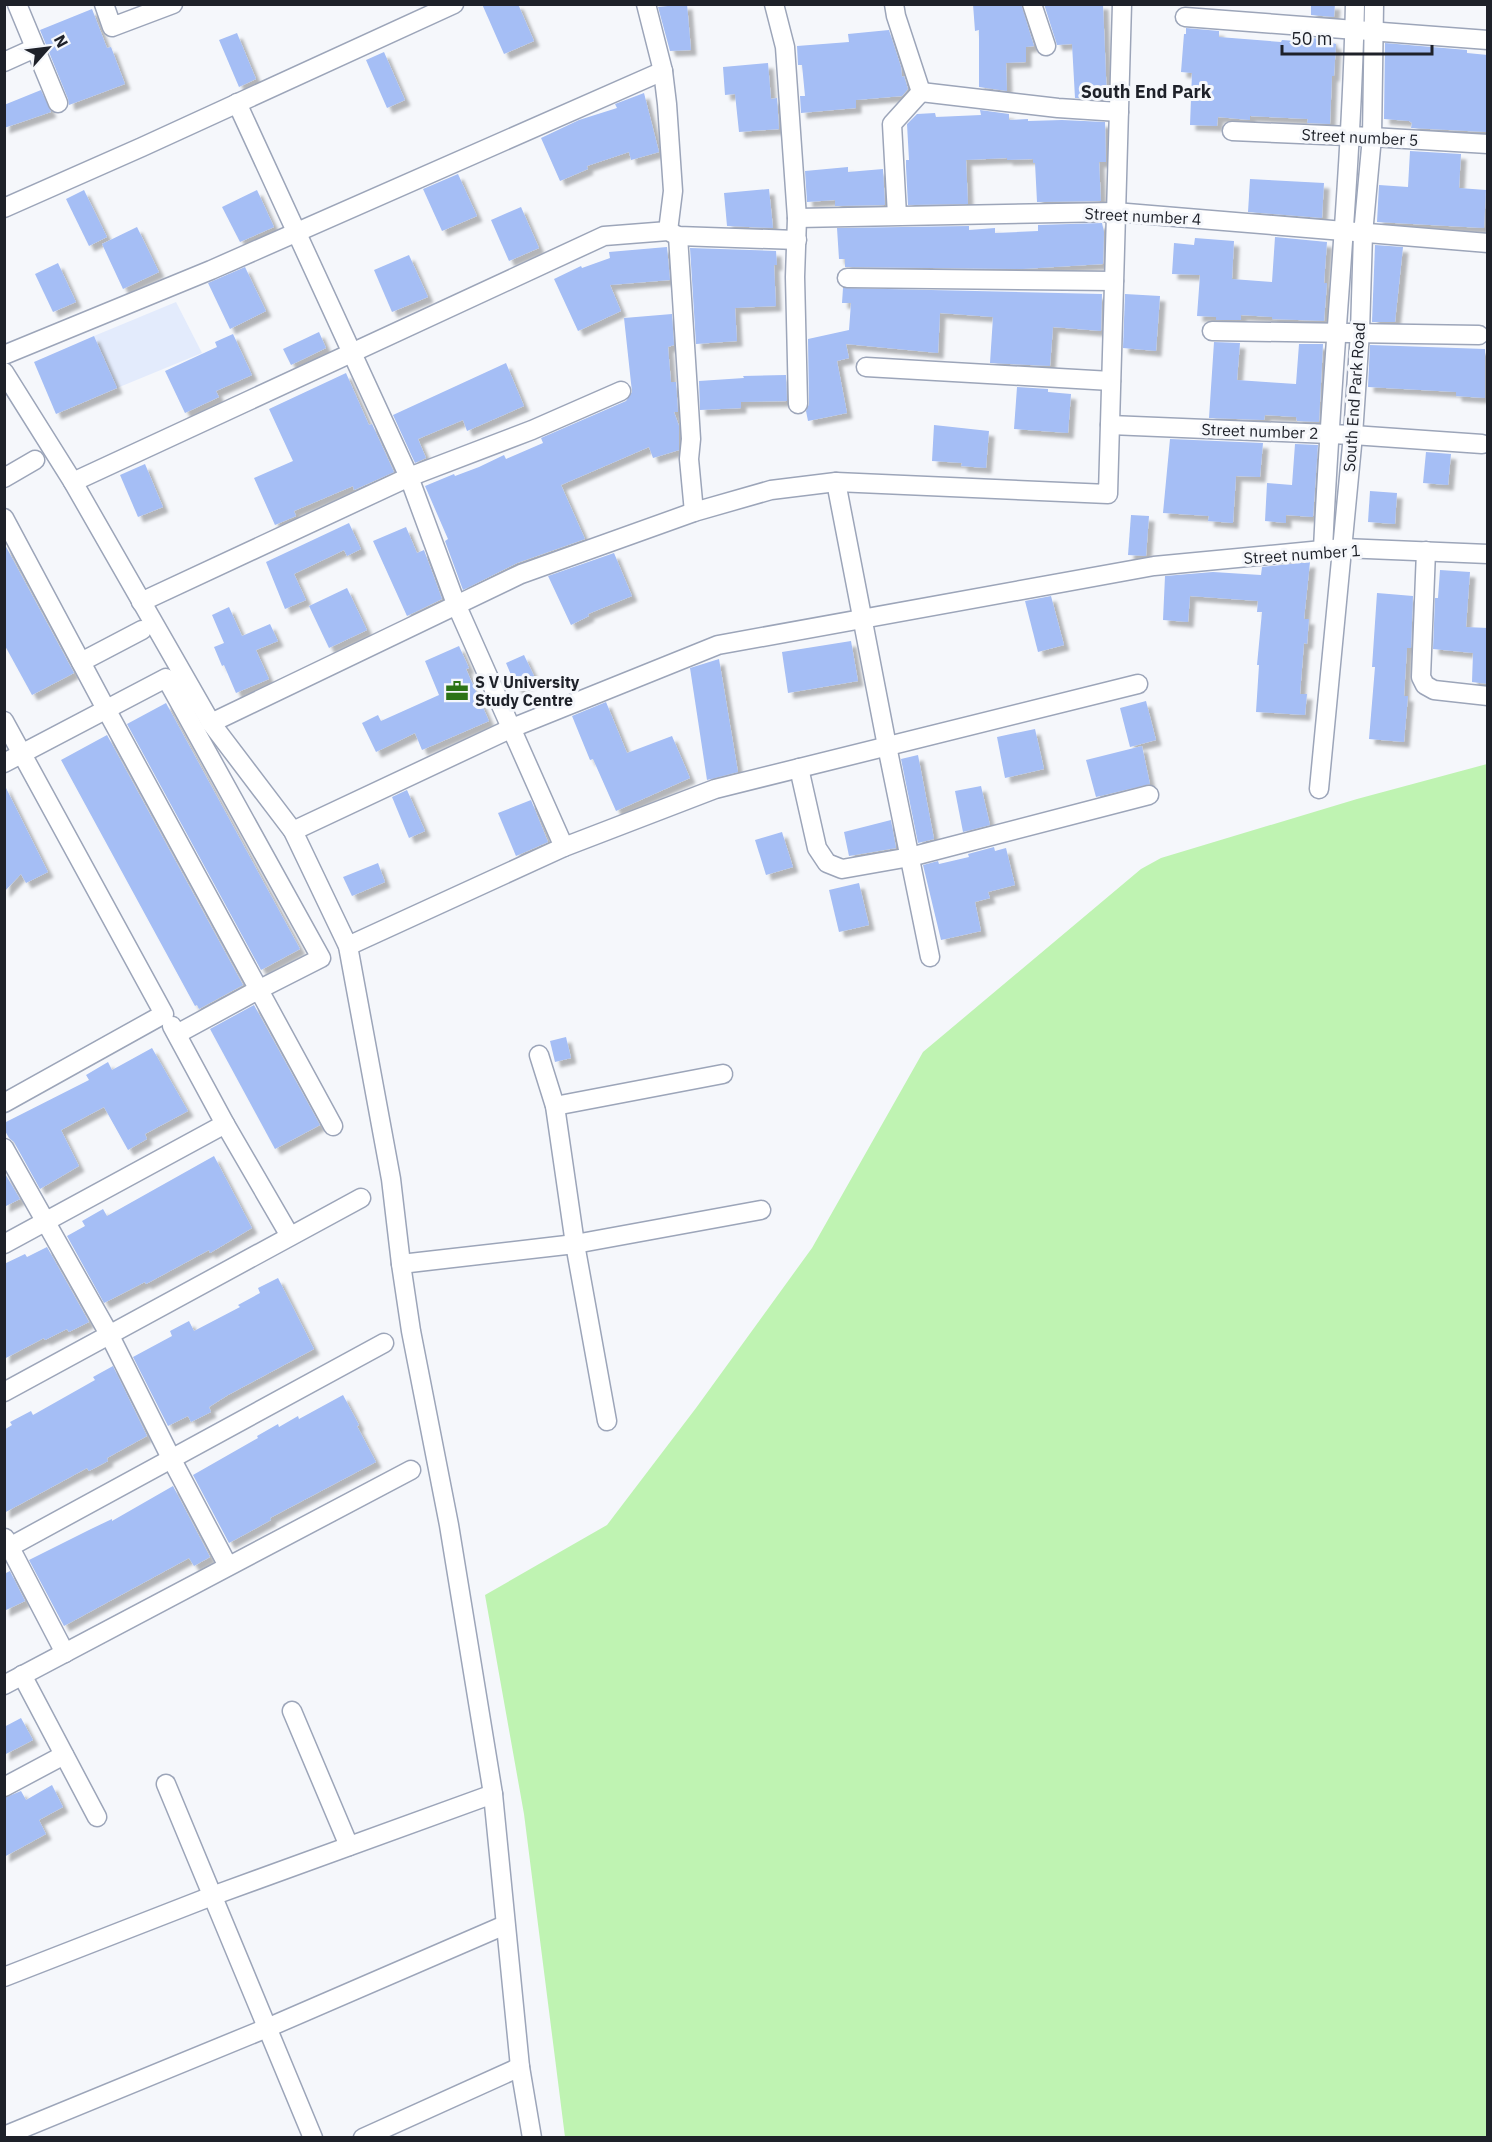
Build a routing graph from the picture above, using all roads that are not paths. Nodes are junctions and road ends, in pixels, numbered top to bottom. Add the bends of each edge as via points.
1 (16, 4) edge
2 (104, 4) edge
3 (173, 4) edge
4 (454, 4) edge
5 (646, 4) edge
6 (774, 4) edge
7 (894, 4) edge
8 (1032, 4) edge
9 (1122, 4) edge
10 (1355, 4) edge
11 (1374, 4) edge
12 (1185, 17) dead end
13 (1364, 30) junction
14 (1488, 40) edge
15 (1046, 46) dead end
16 (35, 48) junction
17 (4, 62) edge
18 (663, 71) junction
19 (921, 92) junction
20 (58, 103) dead end
21 (237, 103) junction
22 (1119, 112) junction
23 (1232, 131) dead end
24 (1350, 136) junction
25 (1372, 136) junction
26 (1488, 144) edge
27 (4, 208) edge
28 (1115, 212) junction
29 (897, 214) junction
30 (797, 218) junction
31 (296, 231) junction
32 (1343, 232) junction
33 (673, 233) junction
34 (1363, 234) junction
35 (797, 240) junction
36 (1488, 243) edge
37 (847, 278) dead end
38 (1114, 281) junction
39 (1212, 331) dead end
40 (1336, 332) junction
41 (1360, 332) junction
42 (1479, 335) dead end
43 (350, 352) junction
44 (4, 355) edge
45 (866, 367) dead end
46 (4, 372) edge
47 (1111, 381) junction
48 (621, 391) dead end
49 (798, 404) dead end
50 (1110, 425) junction
51 (1328, 434) junction
52 (1353, 435) junction
53 (1482, 444) dead end
54 (35, 460) dead end
55 (410, 477) junction
56 (4, 478) edge
57 (73, 482) junction
58 (836, 482) junction
59 (694, 512) junction
60 (4, 518) edge
61 (1343, 548) junction
62 (1323, 550) junction
63 (1426, 551) junction
64 (1488, 555) edge
65 (141, 602) junction
66 (456, 604) junction
67 (863, 620) junction
68 (142, 630) dead end
69 (81, 662) junction
70 (1138, 684) dead end
71 (1488, 696) edge
72 (106, 709) junction
73 (4, 721) edge
74 (211, 723) junction
75 (512, 728) junction
76 (886, 746) junction
77 (23, 753) junction
78 (4, 763) edge
79 (799, 768) junction
80 (1319, 789) dead end
81 (1149, 795) dead end
82 (293, 831) junction
83 (564, 847) junction
84 (910, 857) junction
85 (348, 946) junction
86 (930, 957) dead end
87 (258, 990) junction
88 (164, 1014) junction
89 (177, 1034) junction
90 (539, 1055) dead end
91 (723, 1074) dead end
92 (4, 1103) edge
93 (555, 1106) junction
94 (225, 1124) junction
95 (333, 1126) dead end
96 (4, 1148) edge
97 (361, 1198) dead end
98 (761, 1210) dead end
99 (47, 1221) junction
100 (290, 1236) junction
101 (4, 1244) edge
102 (575, 1244) junction
103 (401, 1264) junction
104 (109, 1334) junction
105 (384, 1343) dead end
106 (4, 1392) edge
107 (606, 1421) dead end
108 (172, 1460) junction
109 (411, 1470) dead end
110 (6, 1545) edge
111 (228, 1566) junction
112 (65, 1653) junction
113 (22, 1676) junction
114 (4, 1685) edge
115 (292, 1711) dead end
116 (64, 1755) junction
117 (165, 1784) dead end
118 (4, 1787) edge
119 (493, 1794) junction
120 (98, 1817) dead end
121 (349, 1846) junction
122 (212, 1896) junction
123 (505, 1925) junction
124 (4, 1977) edge
125 (267, 2028) junction
126 (520, 2067) junction
127 (4, 2136) edge
128 (312, 2138) edge
129 (363, 2138) edge
130 (532, 2138) edge

1 - 16 street
2 - 3 street via 112,27
4 - 21 street
5 - 18 street
6 - 30 street via 785,47
7 - 19 street
8 - 15 street
9 - 22 street
10 - 13 street, South End Park Road
11 - 13 street, South End Park Road
12 - 13 street
13 - 14 street
13 - 24 street, South End Park Road
13 - 25 street, South End Park Road
16 - 17 street
16 - 20 street
18 - 31 street
18 - 33 street via 671,143
19 - 22 street
19 - 29 street via 892,124
21 - 27 street
21 - 31 street
22 - 28 street
23 - 24 street, Street number 5
24 - 25 street, Street number 5
24 - 32 street, South End Park Road
25 - 26 street, Street number 5
25 - 34 street, South End Park Road
28 - 29 street, Street number 4
28 - 32 street, Street number 4
28 - 38 street
29 - 30 street, Street number 4
30 - 35 street
31 - 43 street
31 - 44 street via 212,270
32 - 34 street, Street number 4
32 - 40 street, South End Park Road
33 - 35 street
33 - 43 street via 604,236
33 - 59 street
34 - 36 street, Street number 4
34 - 41 street, South End Park Road
35 - 49 street
37 - 38 street
38 - 47 street
39 - 40 street
40 - 41 street
40 - 51 street, South End Park Road
41 - 42 street
41 - 52 street, South End Park Road
43 - 55 street
43 - 57 street
45 - 47 street
46 - 57 street
47 - 50 street
48 - 55 street
50 - 51 street, Street number 2
50 - 58 street via 1108,494
51 - 52 street, Street number 2
51 - 62 street, South End Park Road
52 - 53 street, Street number 2
52 - 61 street, South End Park Road
54 - 56 street
55 - 65 street
55 - 66 street
57 - 65 street
58 - 59 street via 771,490
58 - 67 street
59 - 66 street via 522,574
60 - 69 street
61 - 62 street, Street number 1
61 - 63 street, Street number 1
61 - 80 street, South End Park Road
62 - 67 street, Street number 1 via 1154,566
63 - 64 street, Street number 1
63 - 71 street via 1421,677 1434,690
65 - 74 street
66 - 74 street
66 - 75 street
67 - 75 street, Street number 1 via 718,645
67 - 76 street
68 - 69 street
69 - 72 street
70 - 76 street
72 - 77 street
72 - 87 street
72 - 87 street via 166,678 321,958
73 - 77 street
74 - 82 street
75 - 82 street, Street number 1
75 - 83 street
76 - 79 street
76 - 84 street
77 - 78 street
77 - 88 street
79 - 83 street via 716,789
79 - 84 street via 817,848 827,863 842,869
81 - 84 street
82 - 85 street
83 - 85 street
84 - 86 street
85 - 103 street via 391,1179
87 - 89 street
87 - 95 street
88 - 89 street
88 - 92 street
89 - 94 street
90 - 93 street
91 - 93 street
93 - 102 street
94 - 99 street
94 - 100 street
96 - 99 street
97 - 100 street
98 - 102 street
99 - 101 street
99 - 104 street
100 - 104 street
102 - 103 street
102 - 107 street
103 - 119 street
104 - 106 street
104 - 108 street
105 - 108 street
108 - 110 street
108 - 111 street
109 - 111 street
110 - 112 street
111 - 112 street
112 - 113 street
113 - 114 street
113 - 116 street
115 - 121 street
116 - 118 street
116 - 120 street
117 - 122 street
119 - 121 street
119 - 123 street
121 - 122 street
122 - 124 street
122 - 125 street
123 - 125 street
123 - 126 street
125 - 127 street
125 - 128 street
126 - 129 street
126 - 130 street

